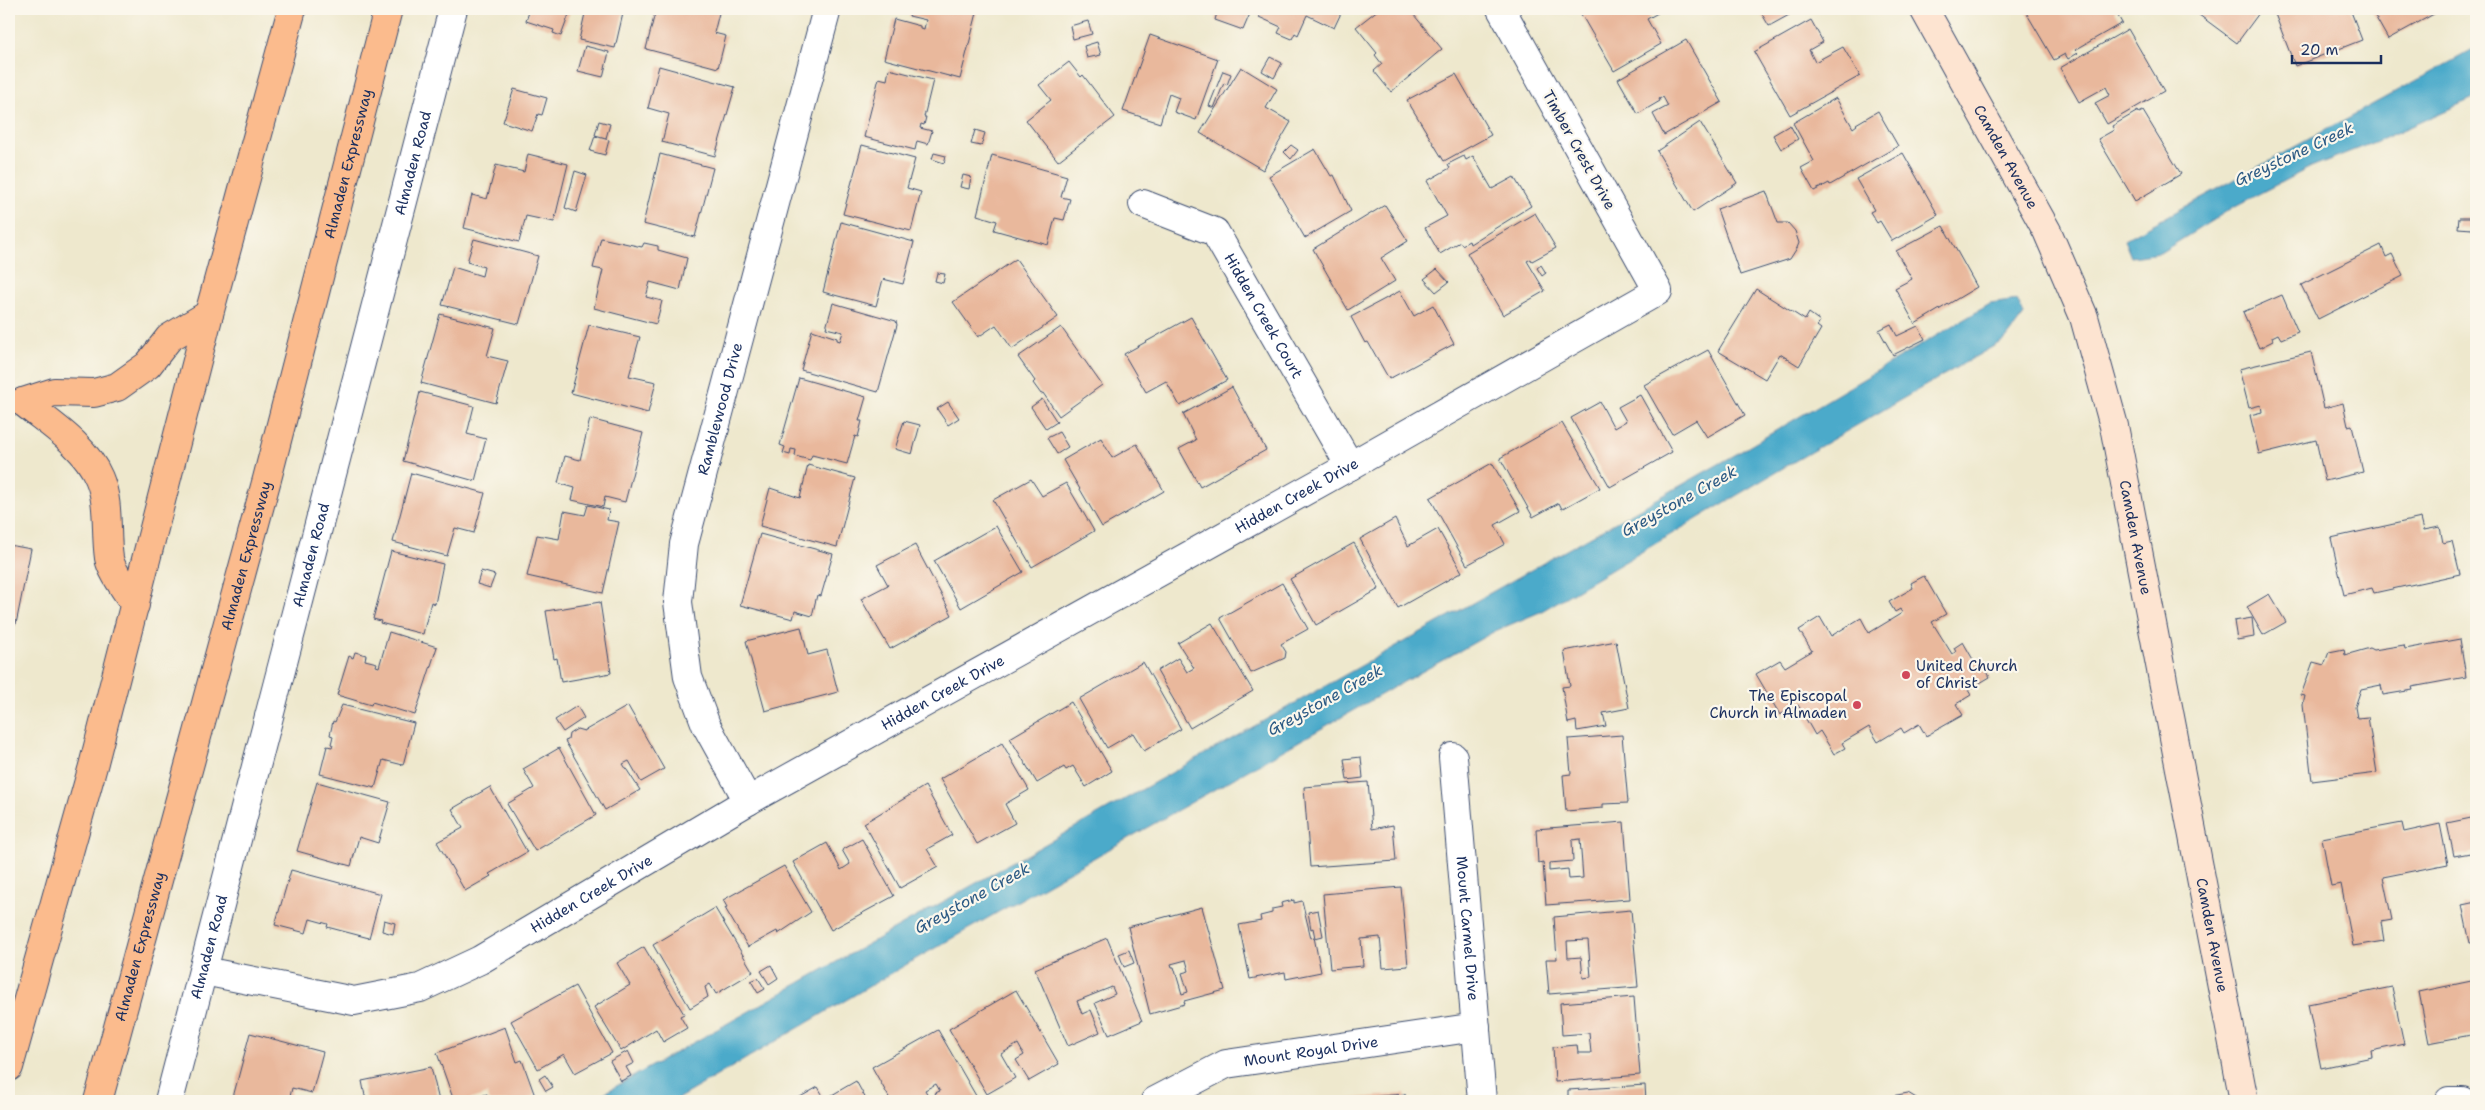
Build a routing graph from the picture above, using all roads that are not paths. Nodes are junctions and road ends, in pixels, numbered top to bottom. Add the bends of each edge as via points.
1 (292, 9) edge
2 (388, 9) edge
3 (453, 9) edge
4 (826, 9) edge
5 (1500, 9) edge
6 (1924, 9) edge
7 (1143, 204) dead end
8 (1658, 291) joint
9 (209, 314) junction
10 (16, 400) edge
11 (1350, 466) junction
12 (135, 606) junction
13 (1453, 756) dead end
14 (748, 801) junction
15 (204, 971) junction
16 (1476, 1026) junction
17 (9, 1067) edge
18 (98, 1101) edge
19 (169, 1101) edge
20 (1155, 1101) edge
21 (1482, 1101) edge
22 (2244, 1101) edge
23 (2449, 1101) edge
24 (2462, 1101) edge

1 - 9 main road
2 - 18 main road, Almaden Expressway via 267,479
3 - 15 street, Almaden Road
4 - 14 street, Ramblewood Drive via 683,553 678,602 688,677 706,725
5 - 8 street, Timber Crest Drive
6 - 22 street, Camden Avenue via 2047,231 2084,317 2114,426
7 - 11 street, Hidden Creek Court via 1215,232
8 - 11 street, Hidden Creek Drive
9 - 10 main road via 169,338 148,365 117,387 94,392 54,392
9 - 12 main road
10 - 12 main road via 77,446 92,466 99,479 108,516 109,560
11 - 14 street, Hidden Creek Drive
12 - 17 main road
13 - 16 street, Mount Carmel Drive
14 - 15 street, Hidden Creek Drive via 480,960 420,988 354,1001
15 - 19 street, Almaden Road
16 - 20 street, Mount Royal Drive via 1226,1064
16 - 21 street, Mount Carmel Drive
23 - 24 street

